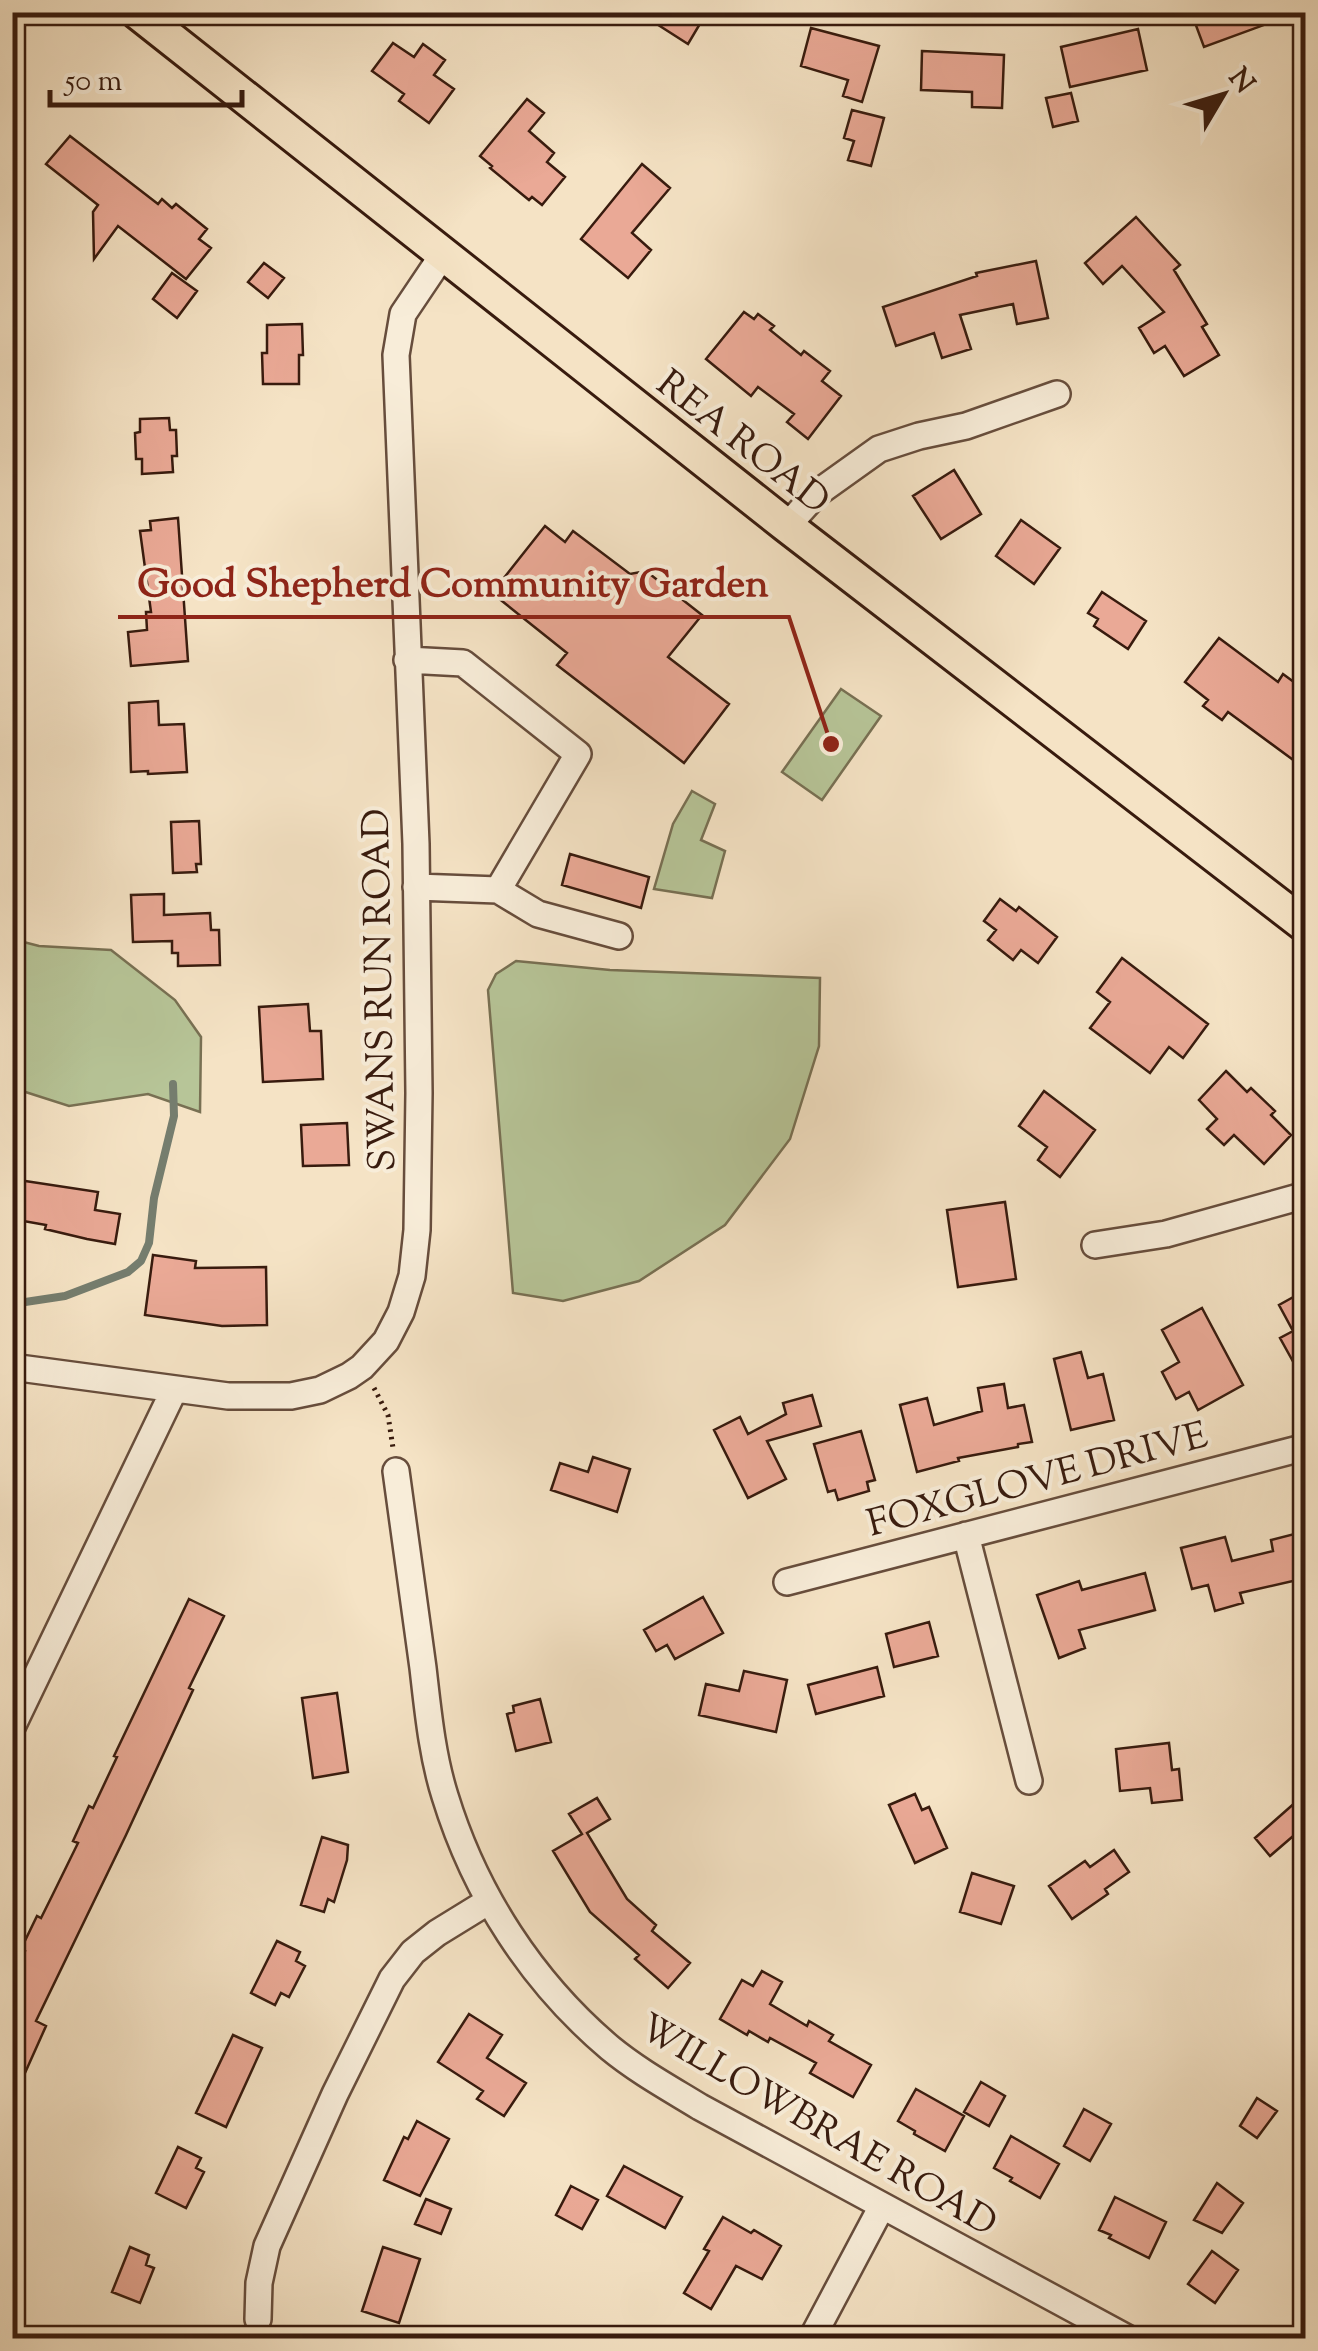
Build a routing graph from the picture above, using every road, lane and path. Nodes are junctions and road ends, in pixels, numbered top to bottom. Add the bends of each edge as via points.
1 (137, 12) edge
2 (444, 254) junction
3 (1057, 394) dead end
4 (787, 526) junction
5 (408, 660) junction
6 (416, 887) junction
7 (498, 890) junction
8 (1306, 926) edge
9 (620, 936) dead end
10 (1306, 1195) edge
11 (1096, 1245) dead end
12 (12, 1367) edge
13 (362, 1367) junction
14 (174, 1390) junction
15 (1306, 1447) edge
16 (396, 1471) joint
17 (966, 1535) junction
18 (786, 1582) dead end
19 (12, 1727) edge
20 (1029, 1781) dead end
21 (489, 1901) junction
22 (882, 2206) junction
23 (258, 2320) dead end
24 (812, 2338) edge
25 (1127, 2338) edge

1 - 2 main road, REA ROAD
2 - 4 main road, REA ROAD
2 - 5 street, SWANS RUN ROAD via 403,314 396,355
3 - 4 street via 880,449 816,494
4 - 8 main road, REA ROAD
5 - 6 street, SWANS RUN ROAD
5 - 7 street via 463,663 578,754
6 - 7 street
6 - 13 street, SWANS RUN ROAD via 416,1245 395,1327
7 - 9 street via 538,914
10 - 11 street via 1166,1234
12 - 14 street, SWANS RUN ROAD
13 - 14 street, SWANS RUN ROAD via 320,1390 291,1396
13 - 16 path via 388,1414
14 - 19 street
15 - 17 street, FOXGLOVE DRIVE
16 - 21 street, WILLOWBRAE ROAD via 432,1740 444,1794
17 - 18 street, FOXGLOVE DRIVE
17 - 20 street
21 - 22 street, WILLOWBRAE ROAD via 548,1988 613,2050 700,2107
21 - 23 street via 437,1933 392,1979 267,2246
22 - 24 street
22 - 25 street, WILLOWBRAE ROAD

